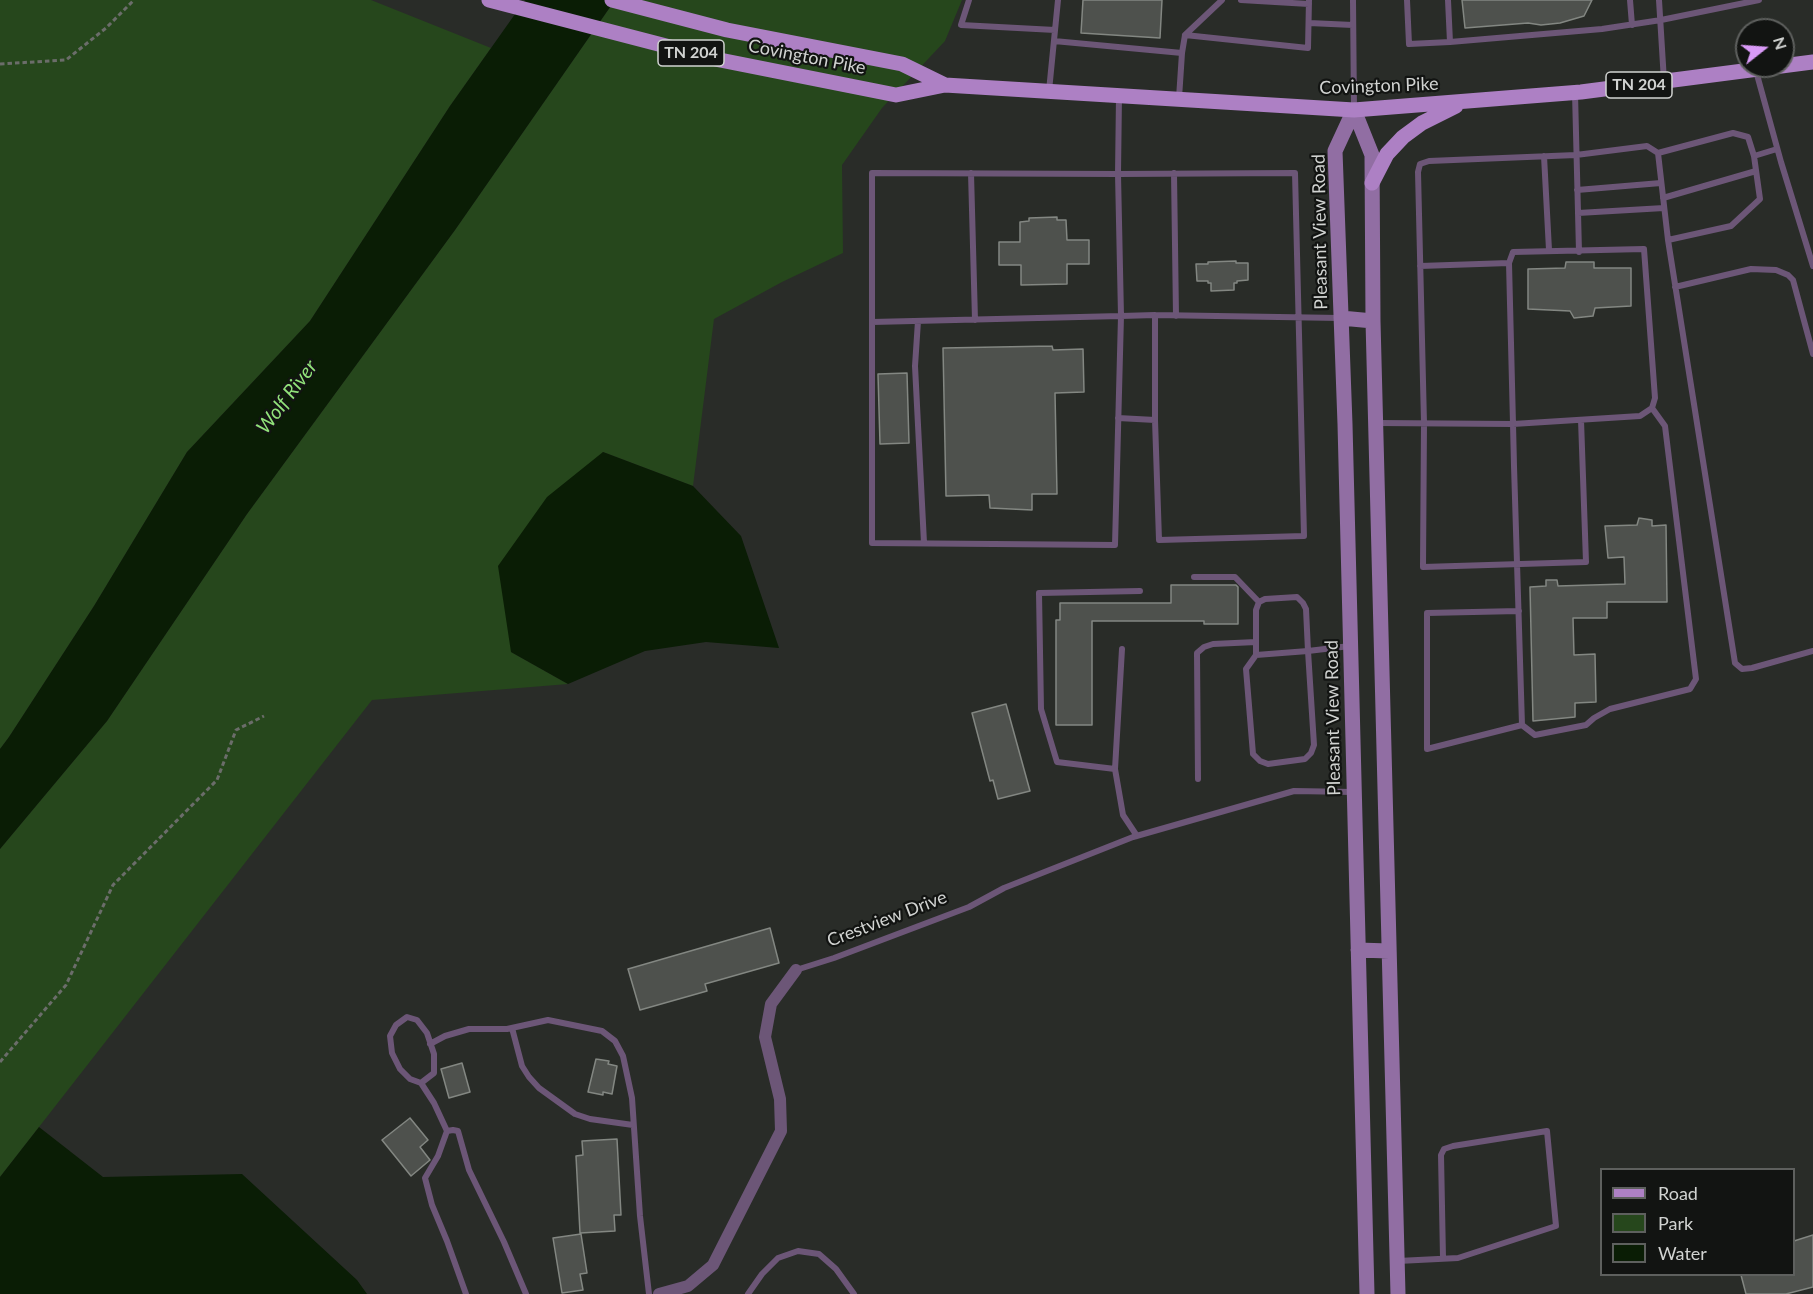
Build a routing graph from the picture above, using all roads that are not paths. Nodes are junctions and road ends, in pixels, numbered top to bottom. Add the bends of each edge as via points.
1 (489, 0) edge
2 (612, 0) edge
3 (969, 0) edge
4 (1058, 0) edge
5 (1222, 0) edge
6 (1241, 0) edge
7 (1353, 0) edge
8 (1407, 0) edge
9 (1448, 0) edge
10 (1630, 0) edge
11 (1659, 0) edge
12 (1760, 0) edge
13 (1309, 2) edge
14 (1661, 21) junction
15 (1309, 23) junction
16 (1353, 25) junction
17 (1632, 25) junction
18 (1055, 30) junction
19 (1185, 35) junction
20 (1054, 41) junction
21 (1450, 42) junction
22 (1182, 53) junction
23 (1813, 62) edge
24 (1795, 64) edge
25 (1735, 72) edge
26 (1758, 78) edge
27 (1664, 82) junction
28 (945, 85) junction
29 (1049, 91) junction
30 (1575, 92) junction
31 (1119, 95) junction
32 (1179, 99) junction
33 (1464, 102) junction
34 (1354, 110) junction
35 (1777, 149) junction
36 (1658, 153) junction
37 (1576, 155) junction
38 (1544, 156) junction
39 (1754, 156) junction
40 (1756, 171) junction
41 (971, 173) junction
42 (1174, 173) junction
43 (1118, 174) junction
44 (1372, 183) junction
45 (1661, 183) junction
46 (1577, 189) junction
47 (1663, 198) junction
48 (1664, 208) junction
49 (1578, 213) junction
50 (1668, 240) junction
51 (1549, 250) junction
52 (1579, 252) junction
53 (1509, 263) junction
54 (1420, 266) junction
55 (1813, 266) edge
56 (1675, 287) junction
57 (1155, 315) junction
58 (1121, 316) junction
59 (1176, 316) junction
60 (1299, 318) junction
61 (1341, 318) junction
62 (975, 320) junction
63 (918, 321) junction
64 (1373, 321) junction
65 (872, 322) junction
66 (1813, 354) edge
67 (1652, 408) junction
68 (1118, 418) junction
69 (1155, 420) junction
70 (1581, 420) junction
71 (1376, 423) junction
72 (1424, 423) junction
73 (1513, 424) junction
74 (924, 543) junction
75 (1518, 565) junction
76 (1194, 578) dead end
77 (1140, 591) dead end
78 (1259, 602) junction
79 (1519, 610) junction
80 (1256, 642) junction
81 (1350, 645) junction
82 (1122, 649) dead end
83 (1308, 651) junction
84 (1813, 651) edge
85 (1256, 655) junction
86 (1522, 725) junction
87 (1115, 769) junction
88 (1197, 779) dead end
89 (1354, 792) junction
90 (1137, 836) junction
91 (1358, 950) junction
92 (1389, 951) junction
93 (796, 970) joint
94 (512, 1028) junction
95 (430, 1044) junction
96 (421, 1083) junction
97 (633, 1125) junction
98 (447, 1131) junction
99 (1443, 1258) junction
100 (1397, 1261) junction
101 (466, 1294) edge
102 (526, 1294) edge
103 (649, 1294) edge
104 (659, 1294) edge
105 (748, 1294) edge
106 (854, 1294) edge
107 (1367, 1294) edge
108 (1398, 1294) edge

1 - 28 main road, Covington Pike / TN 204 via 720,60 896,95
2 - 28 main road, Covington Pike / TN 204 via 727,30 902,64
3 - 18 lane via 961,26
4 - 18 lane
5 - 19 lane
6 - 13 lane
7 - 16 lane
8 - 21 lane via 1409,44
9 - 21 lane
10 - 17 lane
11 - 14 lane
12 - 14 lane
13 - 15 lane
14 - 17 lane
14 - 27 lane
15 - 16 lane
15 - 19 lane via 1308,48
16 - 34 lane
17 - 21 lane
18 - 20 lane
19 - 22 lane
20 - 22 lane
20 - 29 lane
22 - 32 lane
23 - 24 main road, Covington Pike / TN 204
25 - 27 main road, Covington Pike / TN 204
26 - 35 lane
27 - 30 main road, Covington Pike / TN 204
28 - 29 main road, Covington Pike / TN 204
29 - 31 main road, Covington Pike / TN 204
30 - 33 main road, Covington Pike / TN 204
30 - 37 lane
31 - 32 main road, Covington Pike / TN 204
31 - 43 lane
32 - 34 main road, Covington Pike / TN 204
33 - 34 main road, Covington Pike / TN 204
33 - 44 main road via 1403,137 1387,154
34 - 44 main road via 1372,155
34 - 61 main road, Pleasant View Road via 1335,151
35 - 39 lane
35 - 55 lane
36 - 37 lane via 1647,146
36 - 39 lane via 1733,133 1748,137
36 - 45 lane
37 - 38 lane
37 - 46 lane
38 - 51 lane
38 - 54 lane via 1420,164
39 - 40 lane
40 - 47 lane
40 - 50 lane via 1760,200 1731,226
41 - 43 lane
41 - 62 lane
41 - 65 lane via 872,173
42 - 43 lane
42 - 59 lane
42 - 60 lane via 1295,173
43 - 58 lane
44 - 64 main road
45 - 46 lane
45 - 47 lane
46 - 49 lane
47 - 48 lane
48 - 49 lane
48 - 50 lane
49 - 52 lane
50 - 56 lane
51 - 52 lane
51 - 53 lane via 1513,252
52 - 67 lane via 1644,249 1655,398
53 - 54 lane
53 - 73 lane
54 - 72 lane
56 - 66 lane via 1751,269 1776,270 1788,275 1793,280
56 - 84 lane via 1735,663 1742,669 1752,668
57 - 58 lane
57 - 59 lane
57 - 69 lane
58 - 62 lane
58 - 68 lane
59 - 60 lane
60 - 61 lane
60 - 69 lane via 1304,536 1159,540
61 - 64 main road
61 - 81 main road, Pleasant View Road
62 - 63 lane
63 - 65 lane
63 - 74 lane via 915,366
64 - 71 main road
65 - 74 lane via 872,543
67 - 70 lane via 1640,416
67 - 86 lane via 1665,426 1696,679 1690,689 1610,709 1586,725 1535,735
68 - 69 lane
68 - 74 lane via 1115,545
70 - 73 lane
70 - 75 lane via 1587,562
71 - 72 lane
71 - 92 main road
72 - 73 lane
72 - 75 lane via 1423,567
73 - 75 lane
75 - 79 lane
76 - 78 lane via 1235,577
77 - 87 lane via 1039,593 1041,709 1057,762
78 - 80 lane
78 - 83 lane via 1297,597 1303,603
79 - 86 lane
79 - 86 lane via 1427,613 1427,749
80 - 85 lane
80 - 88 lane via 1213,644 1197,653
81 - 83 lane
81 - 89 main road, Pleasant View Road
82 - 87 lane
83 - 85 lane
83 - 85 lane via 1314,745 1305,759 1268,764 1253,754 1246,669
87 - 90 lane via 1123,814
89 - 90 lane, Crestview Drive via 1294,791
89 - 91 main road, Pleasant View Road
90 - 93 lane, Crestview Drive via 1005,888 969,907
91 - 92 main road
91 - 107 main road, Pleasant View Road
92 - 100 main road
93 - 104 street, Crestview Drive via 771,1004 765,1037 780,1099 781,1131 713,1265 688,1286
94 - 95 lane via 469,1029
94 - 97 lane via 522,1066 539,1088 575,1114
94 - 97 lane via 548,1020 602,1031 615,1041 623,1056
95 - 96 lane via 434,1073
95 - 96 lane via 417,1020 407,1017 390,1036 392,1053 400,1069
96 - 98 lane
97 - 103 lane
98 - 101 lane via 425,1178
98 - 102 lane via 458,1131 469,1170
99 - 99 lane via 1458,1258 1556,1226 1547,1131 1444,1149
99 - 100 lane
100 - 108 main road
105 - 106 lane via 778,1258 798,1251 819,1254

